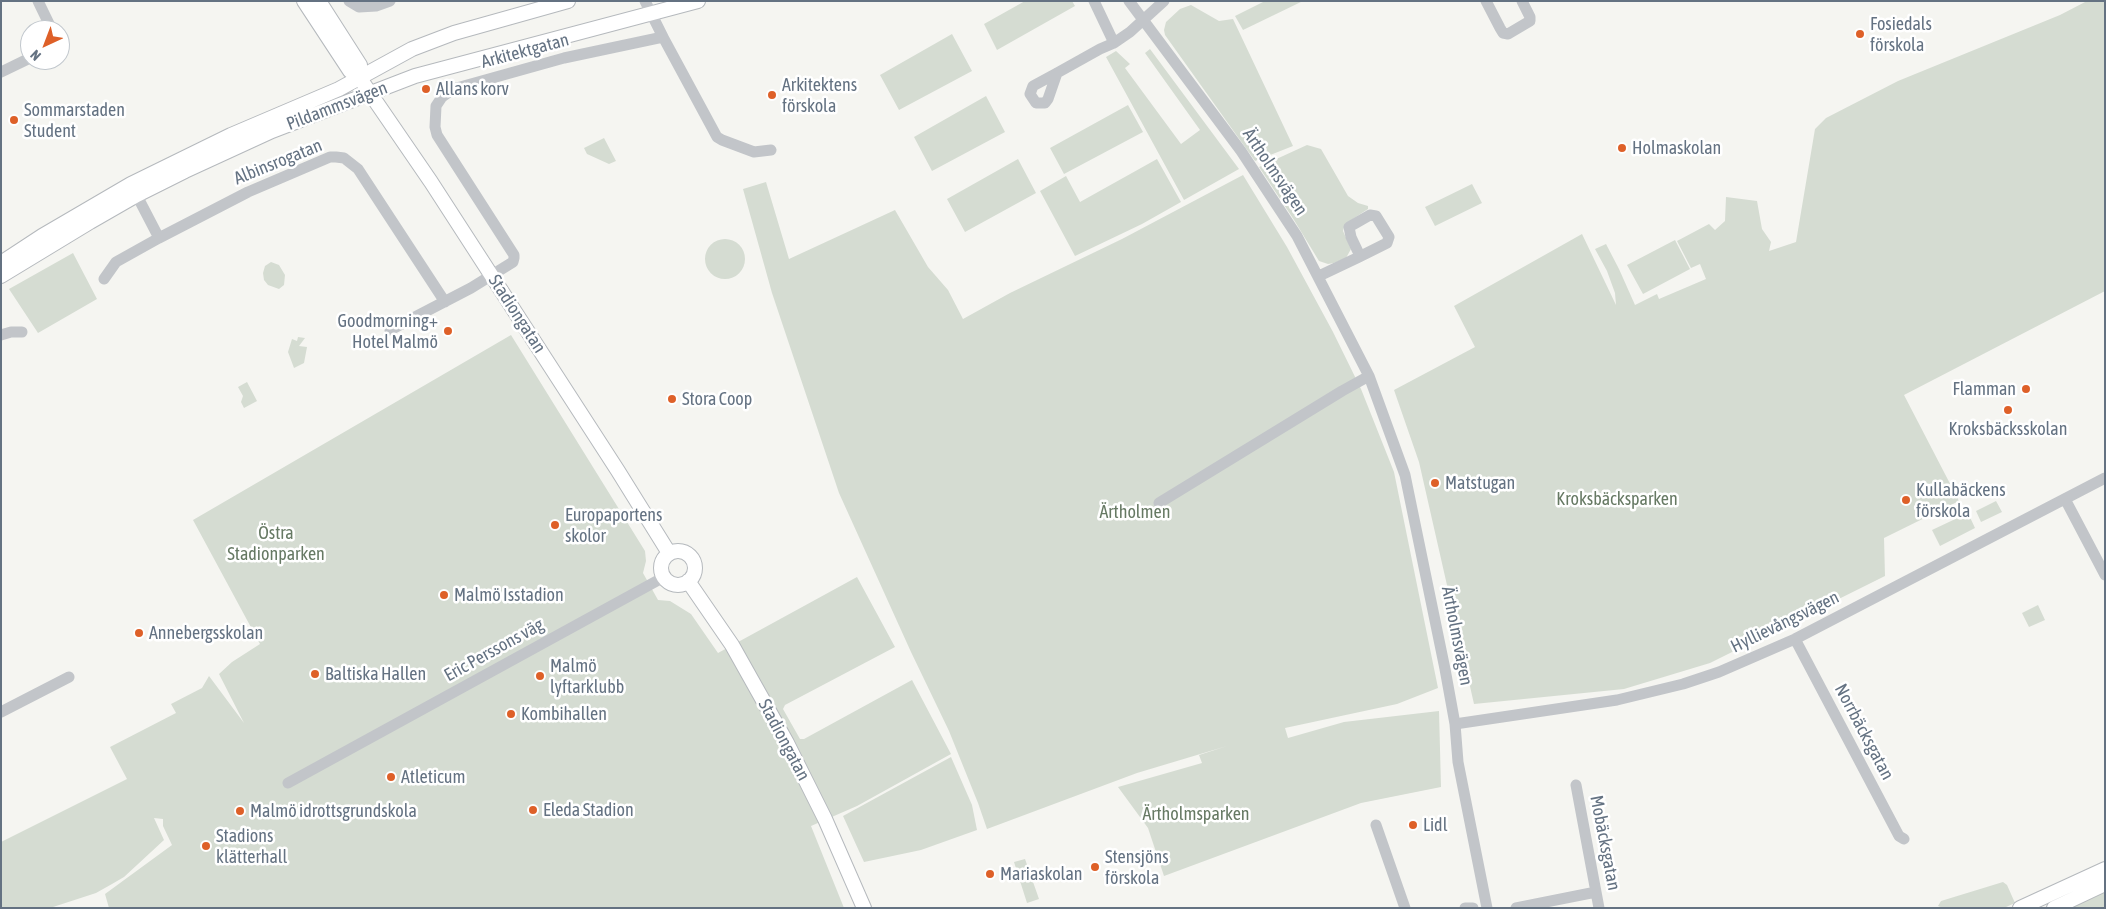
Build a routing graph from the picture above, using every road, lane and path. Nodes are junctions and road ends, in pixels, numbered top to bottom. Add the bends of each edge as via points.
1 (38, 1) edge
2 (304, 1) edge
3 (319, 1) edge
4 (349, 1) edge
5 (390, 1) edge
6 (568, 1) edge
7 (698, 1) edge
8 (1094, 1) edge
9 (1129, 1) edge
10 (1164, 1) edge
11 (1522, 1) edge
12 (1492, 3) edge
13 (648, 8) edge
14 (47, 20) edge
15 (1143, 20) junction
16 (663, 37) junction
17 (1114, 42) junction
18 (354, 56) junction
19 (386, 62) junction
20 (20, 63) edge
21 (1, 72) edge
22 (1057, 73) dead end
23 (360, 77) junction
24 (370, 94) junction
25 (771, 150) dead end
26 (134, 190) junction
27 (159, 238) junction
28 (1360, 256) dead end
29 (1, 263) edge
30 (491, 275) junction
31 (1, 276) edge
32 (1319, 276) junction
33 (104, 279) dead end
34 (445, 302) junction
35 (390, 330) dead end
36 (22, 332) dead end
37 (1, 335) edge
38 (1369, 376) junction
39 (2105, 478) edge
40 (2065, 499) junction
41 (1159, 503) dead end
42 (669, 553) junction
43 (2105, 576) edge
44 (658, 581) junction
45 (688, 581) junction
46 (1794, 639) junction
47 (69, 677) dead end
48 (1, 712) edge
49 (1455, 724) junction
50 (288, 783) dead end
51 (1576, 785) dead end
52 (1376, 826) dead end
53 (1904, 839) dead end
54 (2105, 869) edge
55 (2105, 884) edge
56 (1596, 892) junction
57 (864, 908) edge
58 (1405, 908) edge
59 (1465, 908) edge
60 (1473, 908) edge
61 (1487, 908) edge
62 (1516, 908) edge
63 (1599, 908) edge
64 (2020, 908) edge
65 (2054, 908) edge

1 - 14 street
2 - 23 main road, Stadiongatan via 350,71
3 - 18 main road, Stadiongatan
4 - 5 street via 359,7
6 - 19 main road, Pildammsvägen via 454,33
7 - 13 main road, Pildammsvägen
8 - 17 street
9 - 15 street, Ärtholmsvägen
10 - 15 street
11 - 12 street via 1530,22 1508,34 1500,28
13 - 16 street
13 - 24 main road, Pildammsvägen via 415,76
15 - 17 street
15 - 32 street, Ärtholmsvägen via 1241,151 1297,236
16 - 25 street via 717,136 754,152
16 - 30 street, Arkitektgatan via 564,58 462,85 439,101 434,116 438,135 514,255 513,262
17 - 22 street
18 - 19 main road via 368,62
18 - 23 main road, Stadiongatan via 360,65
19 - 23 main road, Pildammsvägen
20 - 21 street
23 - 24 main road, Stadiongatan
23 - 26 main road, Pildammsvägen via 231,135
24 - 26 main road, Pildammsvägen
24 - 30 main road, Stadiongatan
26 - 27 street
26 - 29 main road, Pildammsvägen via 42,236
26 - 31 main road, Pildammsvägen via 90,222
27 - 33 street, Albinsrogatan via 116,262
27 - 34 street, Albinsrogatan via 248,192 330,157 344,158 358,169
28 - 32 street
30 - 34 street
30 - 42 main road, Stadiongatan
32 - 38 street, Ärtholmsvägen
34 - 35 street
36 - 37 street
38 - 41 street
38 - 49 street, Ärtholmsvägen via 1405,475
39 - 40 street, Hyllievångsvägen
40 - 43 street
40 - 46 street, Hyllievångsvägen
42 - 44 main road via 662,562
42 - 45 main road via 680,551 692,559 695,569
44 - 45 main road via 673,584
44 - 50 street, Eric Perssons väg
45 - 57 main road, Stadiongatan via 732,645 787,743
46 - 49 street, Hyllievångsvägen via 1728,669 1676,686 1618,700
46 - 53 street, Norrbäcksgatan via 1899,836
47 - 48 street
49 - 61 street, Ärtholmsvägen via 1458,762
51 - 56 street, Mobäcksgatan
52 - 58 street
54 - 64 main road
55 - 65 main road
56 - 62 street
56 - 63 street, Mobäcksgatan
59 - 60 street

